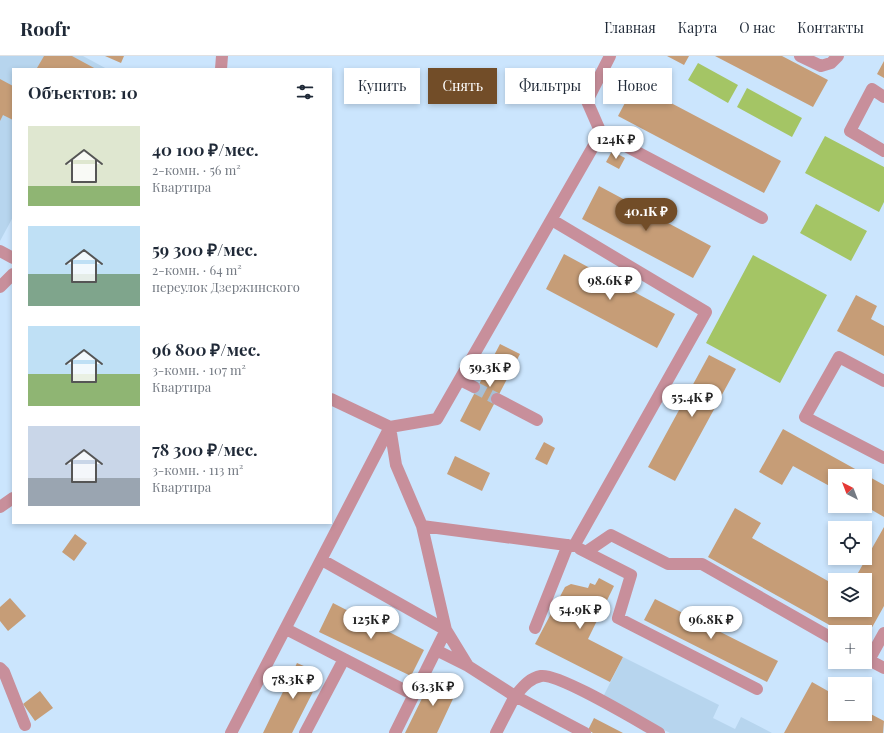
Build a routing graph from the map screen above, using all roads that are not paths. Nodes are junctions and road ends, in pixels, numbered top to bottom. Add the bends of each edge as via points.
1 (222, 56) edge
2 (610, 56) edge
3 (800, 56) edge
4 (838, 56) edge
5 (221, 68) edge
6 (884, 97) edge
7 (602, 133) junction
8 (884, 151) edge
9 (762, 218) dead end
10 (552, 220) junction
11 (0, 252) edge
12 (12, 258) edge
13 (12, 275) edge
14 (0, 287) edge
15 (460, 380) junction
16 (884, 381) edge
17 (474, 387) tunnel mouth
18 (332, 399) edge
19 (497, 399) tunnel mouth
20 (537, 420) dead end
21 (390, 427) junction
22 (884, 458) edge
23 (12, 499) edge
24 (0, 507) edge
25 (422, 526) junction
26 (571, 545) junction
27 (586, 552) junction
28 (322, 560) junction
29 (535, 628) dead end
30 (286, 629) junction
31 (446, 630) junction
32 (884, 634) edge
33 (828, 636) edge
34 (436, 650) junction
35 (872, 652) edge
36 (344, 659) junction
37 (872, 662) edge
38 (468, 666) junction
39 (0, 668) edge
40 (884, 668) edge
41 (757, 689) dead end
42 (414, 695) junction
43 (515, 696) junction
44 (25, 725) dead end
45 (231, 733) edge
46 (305, 733) edge
47 (395, 733) edge
48 (496, 733) edge
49 (585, 733) edge
50 (659, 733) edge

1 - 5 street
2 - 7 street via 587,101
3 - 4 street via 822,66 831,63
6 - 8 street via 872,89 850,131
7 - 9 street
7 - 10 street
10 - 15 street
10 - 26 street via 706,312
11 - 12 street
13 - 14 street
15 - 17 street
15 - 21 street via 437,419
16 - 22 street via 839,357 805,417
18 - 21 street
19 - 20 street
21 - 25 street via 396,465
21 - 28 street
23 - 24 street
25 - 26 street
25 - 31 street
26 - 27 street
26 - 29 street
27 - 33 street via 611,535 668,564 702,564
27 - 41 street via 631,575 618,618
28 - 30 street
28 - 31 street
30 - 36 street
30 - 45 street
31 - 34 street
31 - 38 street
32 - 35 street
34 - 38 street
34 - 42 street
36 - 42 street
36 - 46 street
37 - 40 street
38 - 43 street
39 - 44 street via 4,672
42 - 47 street
43 - 48 street
43 - 49 street
43 - 50 street via 526,683 541,676 561,681

